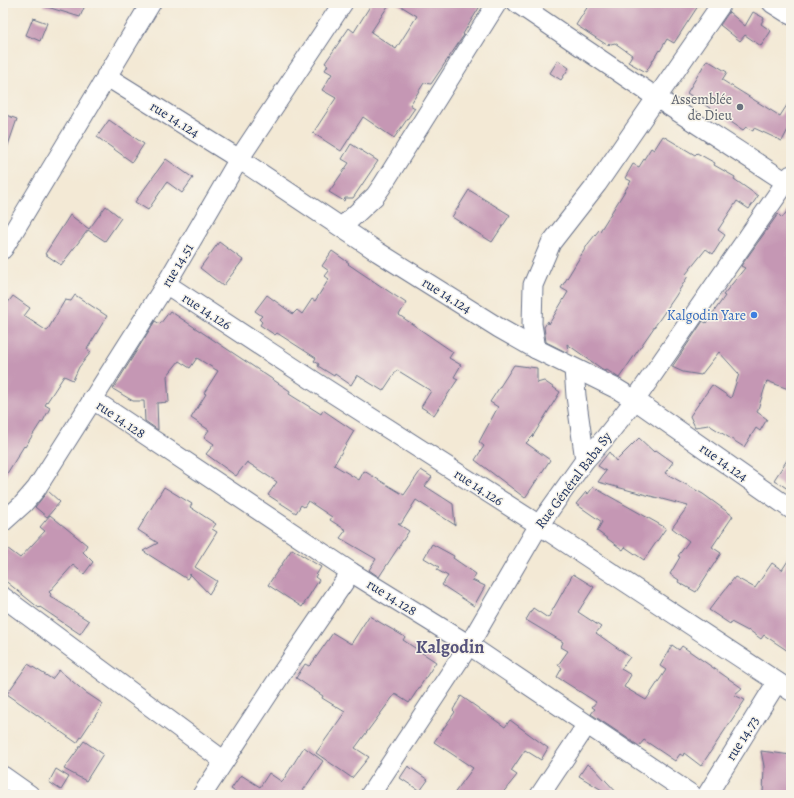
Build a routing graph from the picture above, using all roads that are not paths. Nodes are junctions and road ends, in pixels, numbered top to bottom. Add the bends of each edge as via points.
1 (151, 3) edge
2 (343, 3) edge
3 (497, 3) edge
4 (518, 3) edge
5 (722, 3) edge
6 (772, 3) edge
7 (791, 15) edge
8 (106, 76) junction
9 (657, 98) junction
10 (239, 159) junction
11 (788, 178) edge
12 (342, 227) junction
13 (3, 249) edge
14 (166, 284) junction
15 (536, 349) junction
16 (574, 369) junction
17 (92, 399) junction
18 (635, 400) junction
19 (585, 460) junction
20 (791, 509) edge
21 (3, 522) edge
22 (538, 525) junction
23 (351, 572) junction
24 (3, 597) edge
25 (469, 645) junction
26 (784, 686) edge
27 (586, 726) junction
28 (224, 761) junction
29 (3, 776) edge
30 (30, 795) edge
31 (202, 795) edge
32 (370, 795) edge
33 (540, 795) edge
34 (692, 795) edge
35 (707, 795) edge

1 - 8 street
2 - 10 street, rue 14.51
3 - 12 street via 382,186
4 - 9 street
5 - 9 street
6 - 7 street
8 - 10 street, rue 14.124
8 - 13 street
9 - 11 street
9 - 15 street via 597,184 551,243 533,285 532,324
10 - 12 street, rue 14.124
10 - 14 street, rue 14.51
11 - 18 street, Rue Général Baba Sy
12 - 15 street, rue 14.124
14 - 17 street, rue 14.51
14 - 22 street, rue 14.126
15 - 16 street, rue 14.124
16 - 18 street, rue 14.124
16 - 19 street
17 - 21 street, rue 14.51 via 36,489
17 - 23 street, rue 14.128
18 - 19 street, Rue Général Baba Sy
18 - 20 street, rue 14.124
19 - 22 street, Rue Général Baba Sy
22 - 25 street, Rue Général Baba Sy
22 - 26 street, rue 14.126
23 - 25 street, rue 14.128
23 - 28 street
24 - 28 street
25 - 27 street, rue 14.128
25 - 32 street, Rue Général Baba Sy
26 - 35 street, rue 14.73
27 - 33 street
27 - 34 street, rue 14.128
28 - 31 street
29 - 30 street

